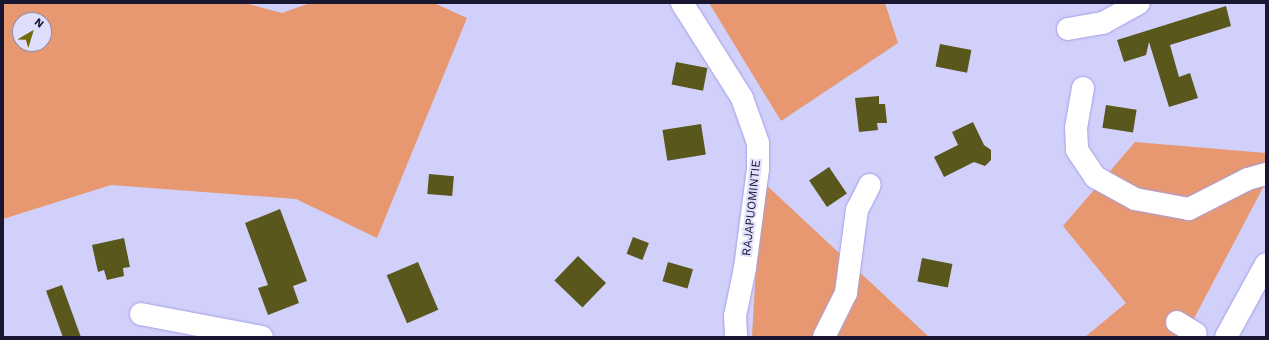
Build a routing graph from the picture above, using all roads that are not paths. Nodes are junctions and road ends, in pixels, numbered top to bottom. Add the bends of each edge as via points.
1 (682, 3) edge
2 (1140, 3) edge
3 (1068, 29) dead end
4 (1083, 88) dead end
5 (1266, 174) edge
6 (870, 185) dead end
7 (1266, 264) edge
8 (141, 314) dead end
9 (1177, 322) dead end
10 (1196, 334) dead end
11 (262, 337) edge
12 (736, 337) edge
13 (824, 337) edge
14 (1226, 337) edge

1 - 12 street, RAJAPUOMINTIE via 742,98 758,143 758,169 745,268 735,316
2 - 3 street via 1103,23
4 - 5 street via 1076,128 1077,150 1095,177 1135,199 1189,209 1248,179
6 - 13 street via 857,210 846,293
7 - 14 street
8 - 11 street
9 - 10 street

